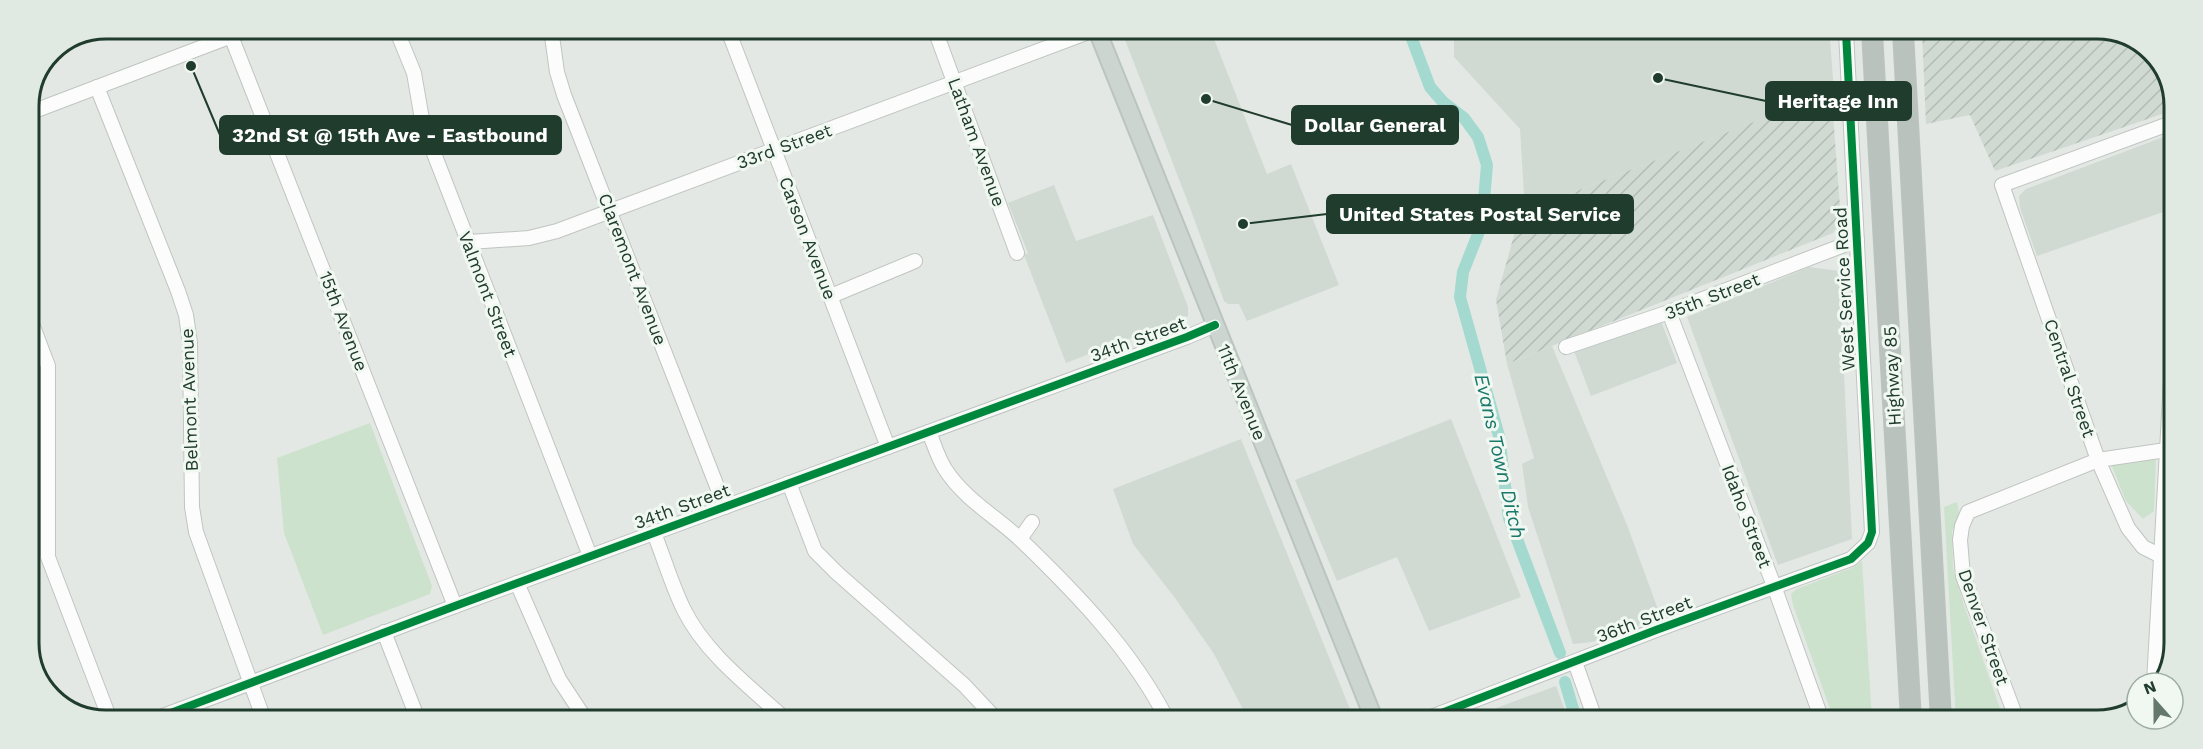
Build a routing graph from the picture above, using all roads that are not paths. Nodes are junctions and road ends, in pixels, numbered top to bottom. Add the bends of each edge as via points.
1 (223, 39) edge
2 (232, 39) edge
3 (400, 39) edge
4 (552, 39) edge
5 (731, 39) edge
6 (939, 39) edge
7 (1072, 39) edge
8 (1100, 39) edge
9 (1846, 39) edge
10 (1872, 39) edge
11 (1903, 39) edge
12 (955, 82) junction
13 (97, 87) junction
14 (39, 109) edge
15 (2164, 126) edge
16 (774, 150) junction
17 (610, 212) junction
18 (1857, 240) junction
19 (470, 242) junction
20 (1017, 253) dead end
21 (915, 261) dead end
22 (831, 296) junction
23 (1669, 312) junction
24 (1215, 325) junction
25 (39, 342) edge
26 (1566, 347) dead end
27 (929, 432) junction
28 (888, 447) junction
29 (2164, 450) edge
30 (2098, 460) junction
31 (789, 483) junction
32 (2164, 492) edge
33 (725, 507) junction
34 (1032, 522) dead end
35 (654, 533) junction
36 (1020, 539) junction
37 (1868, 543) joint
38 (590, 556) junction
39 (2161, 556) junction
40 (518, 583) junction
41 (1774, 586) junction
42 (455, 606) junction
43 (1936, 606) junction
44 (384, 632) junction
45 (1575, 662) junction
46 (2155, 671) edge
47 (249, 683) junction
48 (106, 710) edge
49 (178, 710) edge
50 (260, 710) edge
51 (414, 710) edge
52 (579, 710) edge
53 (775, 710) edge
54 (987, 710) edge
55 (1162, 710) edge
56 (1370, 710) edge
57 (1450, 710) edge
58 (1592, 710) edge
59 (1818, 710) edge
60 (1910, 710) edge
61 (1941, 710) edge
62 (1949, 710) edge
63 (2013, 710) edge

1 - 13 street
2 - 42 street, 15th Avenue
3 - 19 street, Valmont Street via 414,73 423,125
4 - 17 street, Claremont Avenue via 557,72
5 - 16 street, Carson Avenue
6 - 12 street, Latham Avenue
7 - 12 street, 33rd Street
8 - 24 main road, 11th Avenue
9 - 18 street, West Service Road
10 - 60 highway, Highway 85
11 - 43 highway, Highway 85
12 - 16 street, 33rd Street
12 - 20 street, Latham Avenue
13 - 14 street
13 - 47 street, Belmont Avenue via 186,315 196,532
15 - 30 street, Central Street via 2002,185
16 - 17 street, 33rd Street
16 - 22 street, Carson Avenue
17 - 19 street, 33rd Street via 529,238
17 - 33 street, Claremont Avenue
18 - 23 street, 35th Street
18 - 37 street, West Service Road via 1872,532
19 - 38 street, Valmont Street
21 - 22 street
22 - 28 street, Carson Avenue
23 - 26 street, 35th Street
23 - 41 street, Idaho Street
24 - 27 street, 34th Street
24 - 56 main road, 11th Avenue
25 - 48 street via 48,366 48,557
27 - 28 street, 34th Street
27 - 36 street via 946,470 969,498
28 - 31 street, 34th Street
29 - 30 street
30 - 39 street, Central Street via 2128,528 2143,547
30 - 63 street, Denver Street via 1968,512 1961,531 1963,576
31 - 33 street, 34th Street
31 - 54 street via 815,551
32 - 39 street
33 - 35 street, 34th Street
34 - 36 street
35 - 38 street, 34th Street
35 - 53 street via 684,611 710,648
36 - 55 street via 1102,622 1135,665
37 - 41 street, 36th Street via 1851,559
38 - 40 street, 34th Street
39 - 46 street
40 - 42 street, 34th Street
40 - 52 street via 559,679
41 - 45 street, 36th Street
41 - 59 street, Idaho Street
42 - 44 street, 34th Street
43 - 61 highway, Highway 85
43 - 62 highway via 1945,643
44 - 47 street, 34th Street
44 - 51 street
45 - 57 street, 36th Street
45 - 58 street
47 - 49 street, 34th Street
47 - 50 street, Belmont Avenue

